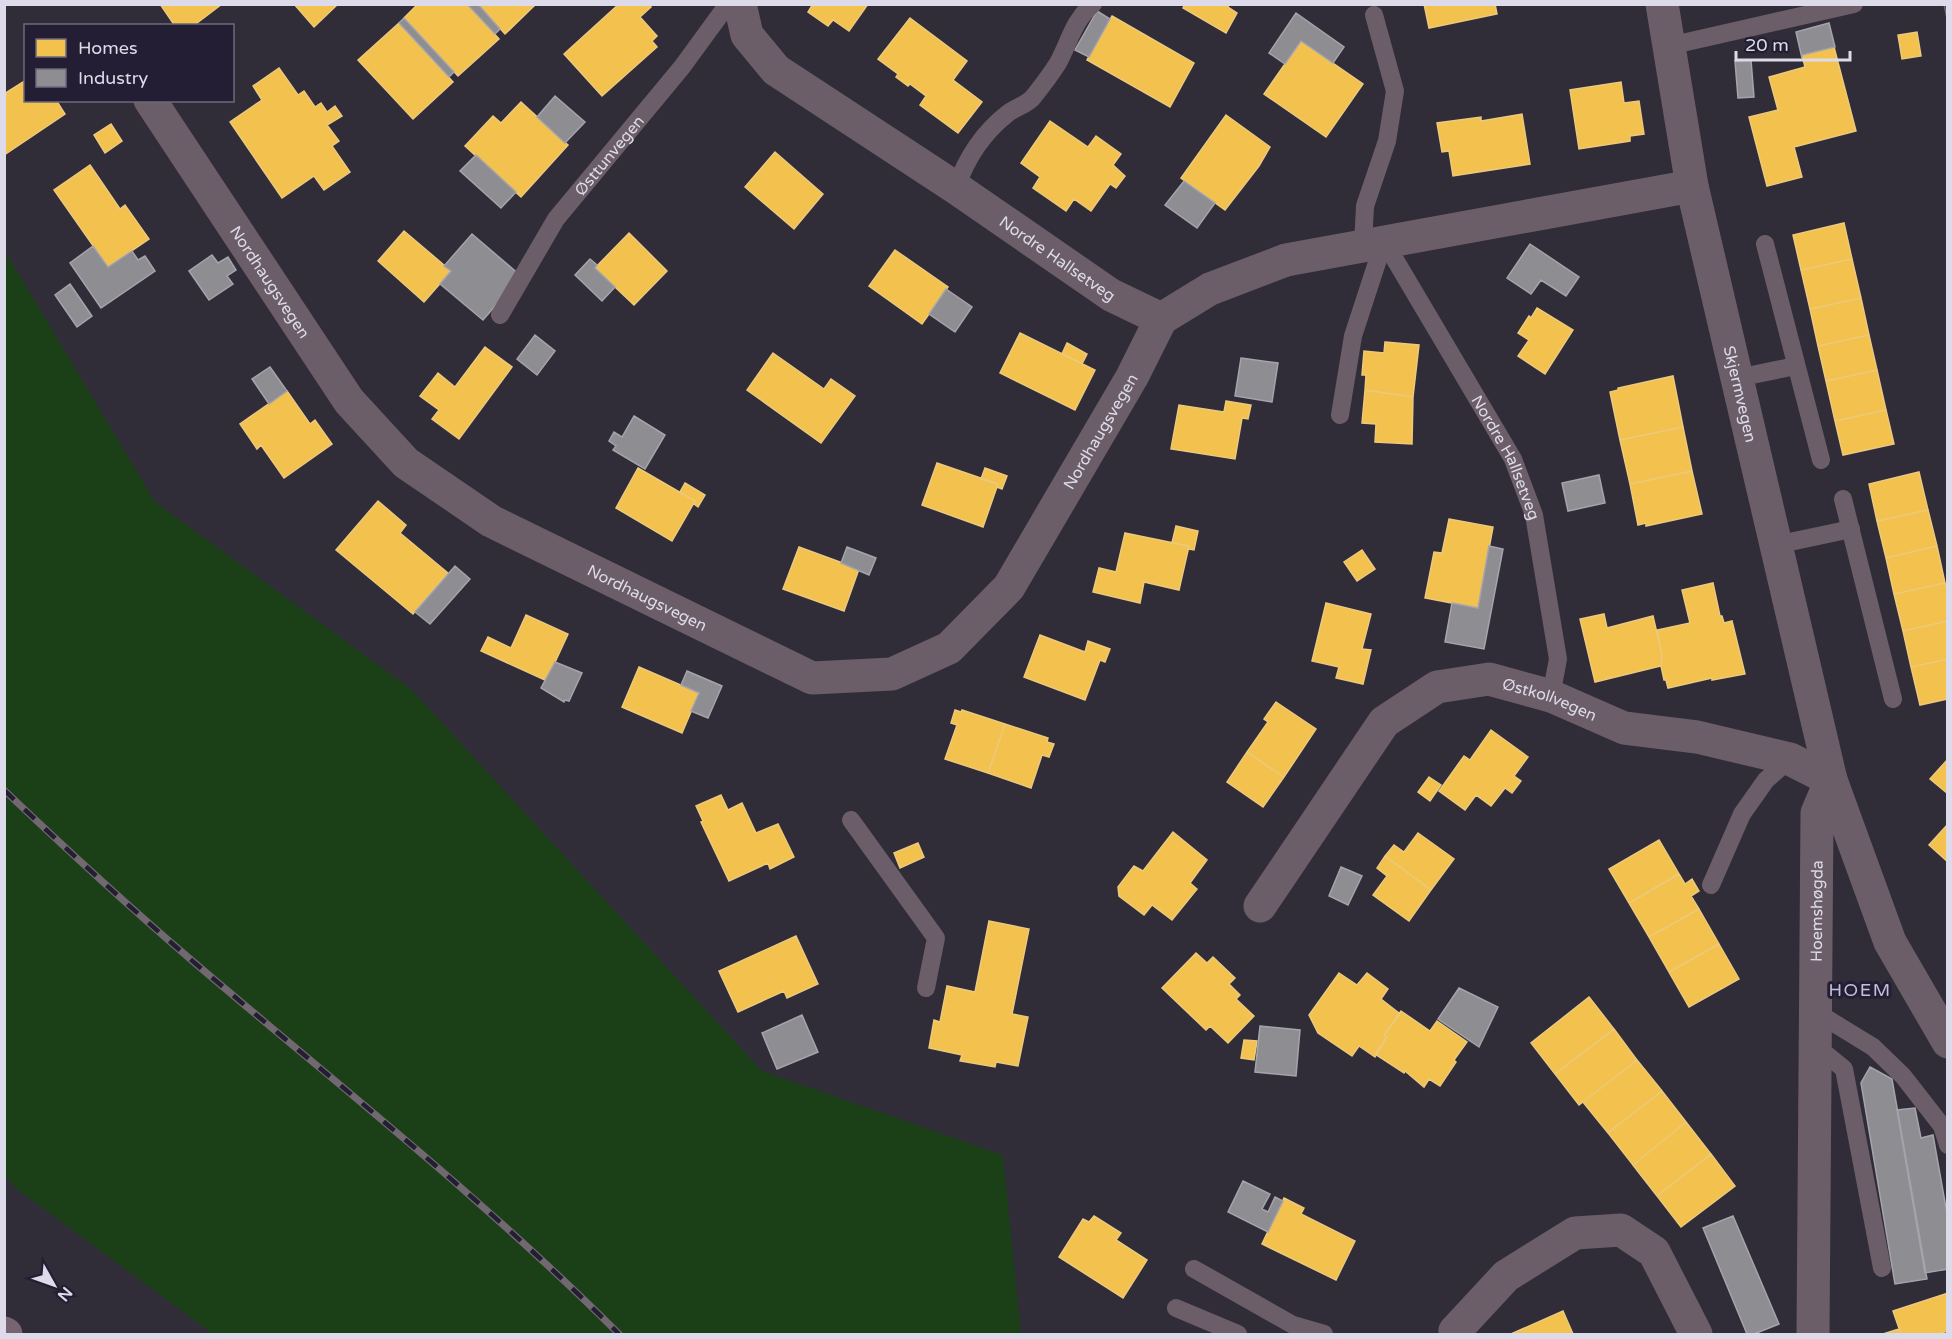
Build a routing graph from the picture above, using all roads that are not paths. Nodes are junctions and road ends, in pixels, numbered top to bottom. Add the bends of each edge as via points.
1 (728, 4) edge
2 (740, 4) edge
3 (1093, 4) edge
4 (1662, 4) edge
5 (1854, 4) edge
6 (1374, 15) dead end
7 (1669, 46) junction
8 (151, 102) edge
9 (1692, 186) junction
10 (956, 188) junction
11 (1373, 243) junction
12 (1765, 244) dead end
13 (500, 315) dead end
14 (1161, 320) junction
15 (1797, 366) junction
16 (1737, 378) junction
17 (1340, 416) dead end
18 (1821, 460) dead end
19 (1843, 499) dead end
20 (1851, 529) junction
21 (1776, 545) junction
22 (1551, 696) junction
23 (1893, 699) dead end
24 (1790, 759) junction
25 (1831, 780) junction
26 (851, 820) dead end
27 (1711, 885) dead end
28 (1260, 906) dead end
29 (926, 988) dead end
30 (1816, 1012) junction
31 (1947, 1042) edge
32 (1815, 1046) junction
33 (1947, 1145) edge
34 (1882, 1268) dead end
35 (1194, 1269) dead end
36 (1176, 1308) dead end
37 (1449, 1334) edge
38 (1238, 1335) edge
39 (1324, 1335) edge
40 (1696, 1335) edge
41 (1813, 1335) edge

1 - 13 lane, Østtunvegen via 556,219
2 - 10 street, Nordre Hallsetveg via 747,35 776,70
3 - 10 lane via 1070,33 1058,62 1032,100 1008,114 973,150
4 - 7 street, Skjermvegen
5 - 7 lane
6 - 11 lane via 1395,91 1387,141 1365,206
7 - 9 street, Skjermvegen
8 - 14 street, Nordhaugsvegen via 349,401 406,463 491,521 812,678 892,674 949,648 1010,587
9 - 11 street
9 - 16 street, Skjermvegen
10 - 14 street, Nordre Hallsetveg via 1111,295
11 - 14 street via 1286,260 1210,289
11 - 17 lane
11 - 22 lane, Nordre Hallsetveg via 1513,459 1534,515 1551,615 1558,659
12 - 15 lane
15 - 16 lane
15 - 18 lane
16 - 21 street, Skjermvegen
19 - 20 lane
20 - 21 lane
20 - 23 lane
21 - 25 street, Skjermvegen
22 - 24 street, Østkollvegen via 1624,728 1697,737
22 - 28 street, Østkollvegen via 1489,680 1437,687 1384,722
24 - 25 street, Østkollvegen
24 - 27 lane via 1766,780 1742,814
25 - 30 street, Hoemshøgda via 1817,813
25 - 31 street via 1890,942
26 - 29 lane via 936,938
30 - 32 street, Hoemshøgda
30 - 33 lane via 1873,1047 1903,1076 1942,1126
32 - 34 lane via 1844,1069
32 - 41 street, Hoemshøgda
35 - 39 lane via 1293,1325
36 - 38 lane
37 - 40 street via 1506,1276 1575,1233 1621,1230 1654,1252

